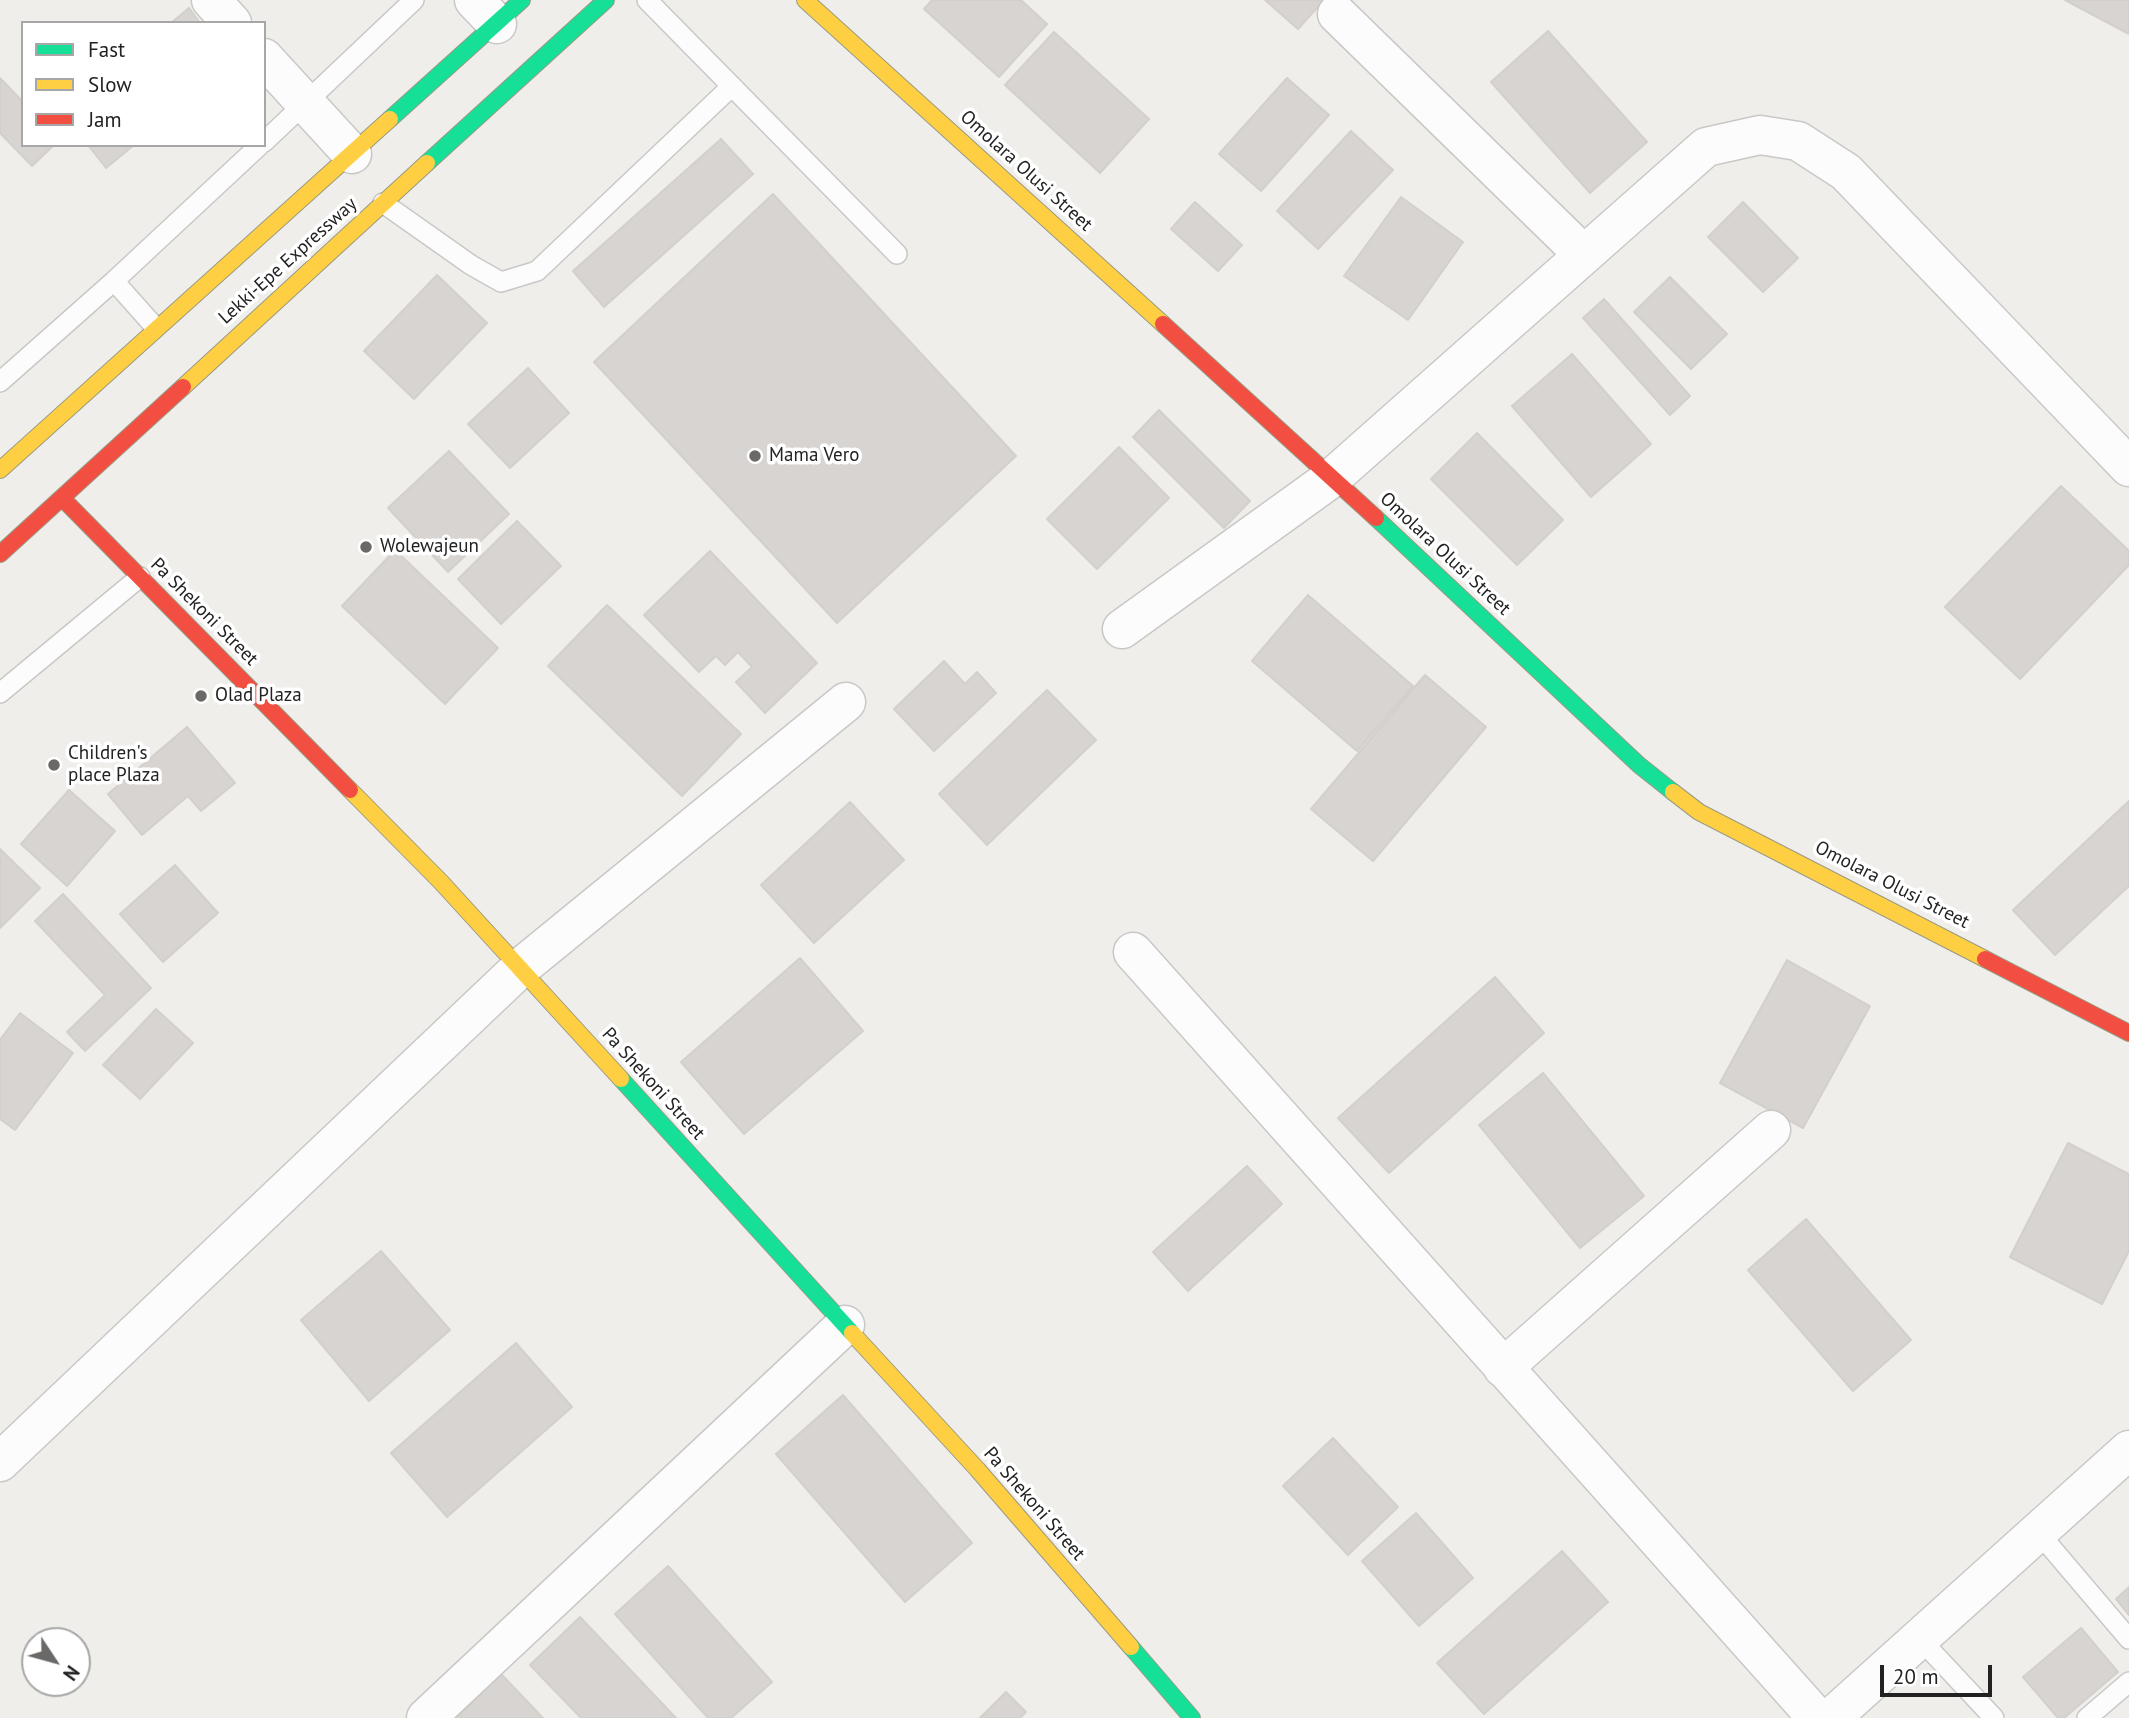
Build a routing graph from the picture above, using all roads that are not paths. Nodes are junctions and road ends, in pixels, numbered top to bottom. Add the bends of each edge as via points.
1 (211, 0) edge
2 (414, 0) edge
3 (606, 0) edge
4 (648, 0) edge
5 (806, 0) edge
6 (498, 8) edge
7 (1337, 14) dead end
8 (230, 21) edge
9 (266, 60) edge
10 (732, 86) junction
11 (306, 103) junction
12 (266, 140) edge
13 (259, 147) edge
14 (352, 154) junction
15 (383, 203) junction
16 (897, 254) dead end
17 (1584, 255) junction
18 (114, 281) junction
19 (155, 327) junction
20 (0, 382) edge
21 (2129, 467) edge
22 (0, 470) edge
23 (1333, 477) junction
24 (62, 498) junction
25 (0, 554) edge
26 (140, 577) junction
27 (1122, 629) dead end
28 (0, 693) edge
29 (846, 702) dead end
30 (1133, 952) dead end
31 (519, 969) junction
32 (2129, 1033) edge
33 (1770, 1130) dead end
34 (845, 1325) junction
35 (1503, 1367) junction
36 (2129, 1450) edge
37 (0, 1462) edge
38 (2038, 1532) junction
39 (1920, 1639) junction
40 (2129, 1639) edge
41 (2129, 1682) edge
42 (426, 1718) edge
43 (1192, 1718) edge
44 (1817, 1718) edge
45 (1830, 1718) edge
46 (1994, 1718) edge
47 (2087, 1718) edge

1 - 8 street
2 - 11 lane
3 - 15 main road, Lekki-Epe Expressway
4 - 10 lane
5 - 23 main road, Omolara Olusi Street
6 - 14 main road, Lekki-Epe Expressway
7 - 17 street
9 - 11 street
10 - 15 lane via 537,271 501,282
10 - 16 lane
11 - 12 lane
11 - 14 street
13 - 18 lane
14 - 19 main road, Lekki-Epe Expressway
15 - 24 main road, Lekki-Epe Expressway
17 - 21 street via 1706,146 1760,135 1798,141 1846,172
17 - 23 street
18 - 19 lane
18 - 20 lane
19 - 22 main road, Lekki-Epe Expressway
23 - 27 street
23 - 32 main road, Omolara Olusi Street via 1639,765 1699,812
24 - 25 main road, Lekki-Epe Expressway
24 - 26 main road, Pa Shekoni Street
26 - 28 lane
26 - 31 main road, Pa Shekoni Street via 441,883
29 - 31 street
30 - 35 street
31 - 34 main road, Pa Shekoni Street
31 - 37 street
33 - 35 street
34 - 42 street
34 - 43 main road, Pa Shekoni Street via 977,1469
35 - 44 street
36 - 38 street
38 - 39 street
38 - 40 lane
39 - 45 street
39 - 46 lane
41 - 47 lane

